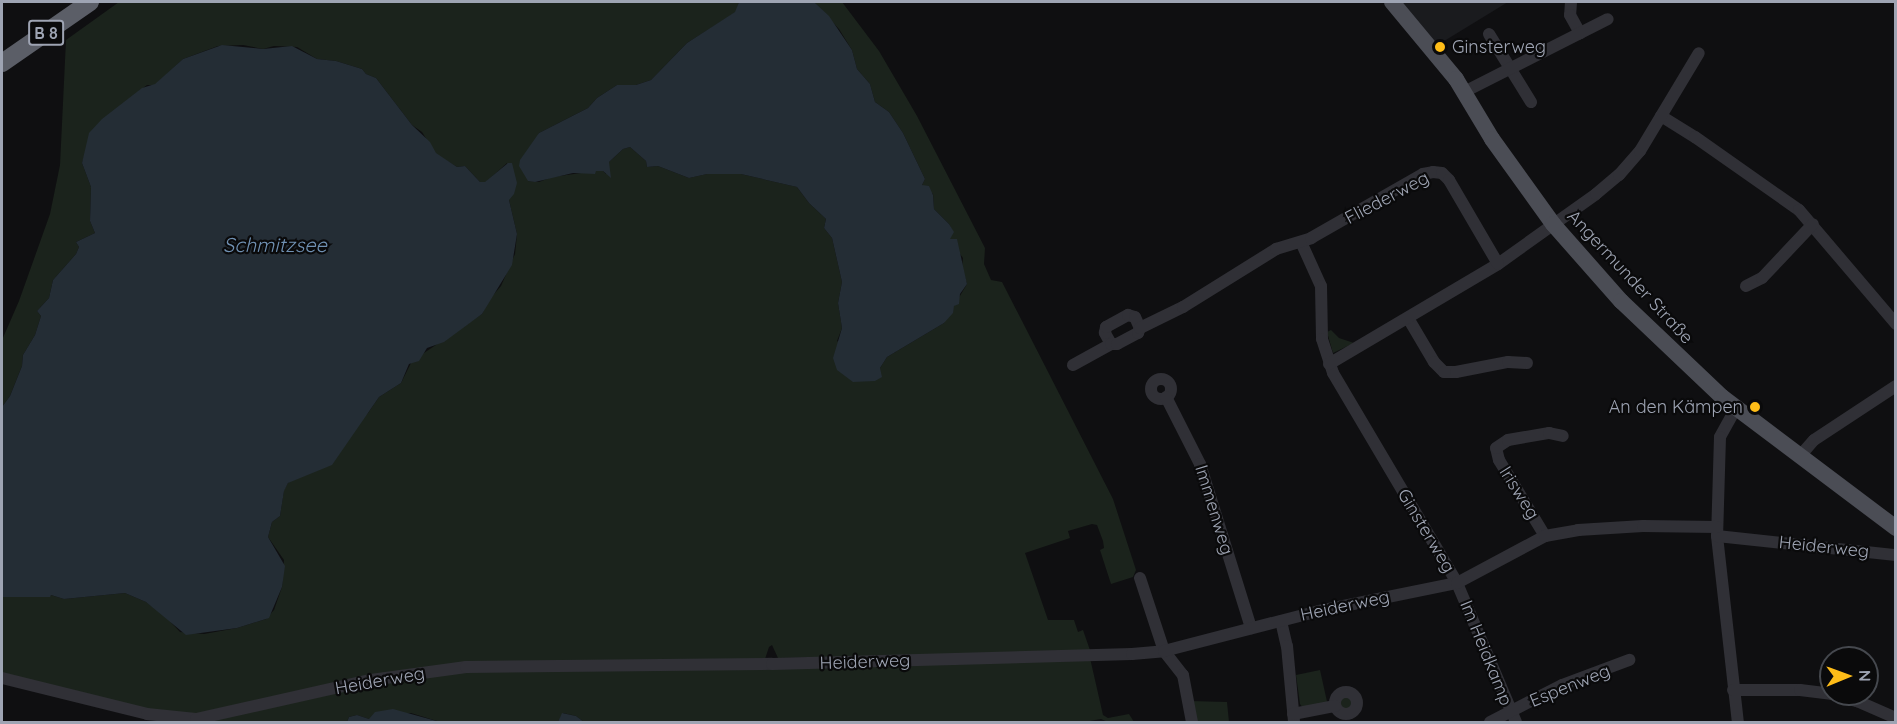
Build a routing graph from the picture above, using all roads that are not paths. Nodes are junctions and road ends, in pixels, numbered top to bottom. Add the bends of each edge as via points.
1 (70, 2) edge
2 (90, 2) edge
3 (1392, 2) edge
4 (1571, 2) edge
5 (1608, 19) dead end
6 (1580, 33) junction
7 (1489, 34) dead end
8 (2, 48) edge
9 (1699, 53) dead end
10 (2, 63) edge
11 (1510, 67) junction
12 (1464, 92) junction
13 (1531, 102) dead end
14 (1661, 116) junction
15 (1553, 224) junction
16 (1813, 224) junction
17 (1300, 242) junction
18 (1498, 264) junction
19 (1746, 286) dead end
20 (1408, 318) junction
21 (1896, 324) edge
22 (1140, 328) junction
23 (1111, 344) junction
24 (1527, 363) dead end
25 (1329, 364) junction
26 (1073, 365) dead end
27 (1896, 386) edge
28 (1166, 397) dead end
29 (1736, 408) junction
30 (1563, 436) dead end
31 (1800, 456) junction
32 (1896, 528) edge
33 (1717, 532) junction
34 (1545, 536) junction
35 (1896, 555) edge
36 (1140, 578) dead end
37 (1457, 583) junction
38 (1281, 621) junction
39 (1251, 628) junction
40 (1164, 651) junction
41 (1629, 660) dead end
42 (2, 678) edge
43 (1733, 690) junction
44 (1819, 692) edge
45 (1335, 706) dead end
46 (1868, 706) edge
47 (1513, 717) edge
48 (1294, 718) edge
49 (1896, 718) edge
50 (1192, 723) edge
51 (1490, 723) edge
52 (1738, 723) edge

1 - 8 highway, B 8
2 - 10 highway, B 8
3 - 12 main road, Angermunder Straße
4 - 6 street via 1569,10
5 - 6 street
6 - 11 street
7 - 11 street
9 - 14 street
11 - 12 street
11 - 13 street
12 - 15 main road, Angermunder Straße via 1492,139
14 - 15 street via 1640,151 1619,175
14 - 16 street via 1785,198
15 - 18 street
15 - 29 main road, Angermunder Straße via 1621,301
16 - 19 street via 1762,278
16 - 21 street
17 - 18 street, Fliederweg via 1331,229 1432,172 1449,180
17 - 22 street, Fliederweg via 1276,249 1183,307
17 - 25 street via 1321,286 1322,339
18 - 20 street
20 - 24 street via 1444,372 1508,362
20 - 25 street
22 - 23 street, Fliederweg via 1138,333
22 - 23 street via 1135,317 1128,315 1113,323 1105,333
23 - 26 street, Fliederweg
25 - 37 street, Ginsterweg
27 - 31 street via 1814,440
28 - 39 street, Immenweg via 1200,464
29 - 31 main road, Angermunder Straße
29 - 33 street via 1720,437
30 - 34 street, Irisweg via 1549,433 1508,441 1496,448 1499,460
31 - 32 main road, Angermunder Straße
33 - 34 street, Heiderweg via 1643,526
33 - 35 street, Heiderweg
33 - 43 street
34 - 37 street, Heiderweg
36 - 40 street
37 - 38 street, Heiderweg
37 - 47 street, Im Heidkamp
38 - 39 street, Heiderweg
38 - 48 street
39 - 40 street, Heiderweg
40 - 42 street, Heiderweg via 772,664 466,668 370,680 196,719 156,716
40 - 50 street via 1182,671
41 - 47 street, Espenweg via 1562,685
43 - 44 street
43 - 52 street
45 - 48 street
46 - 49 street
47 - 51 street, Espenweg

